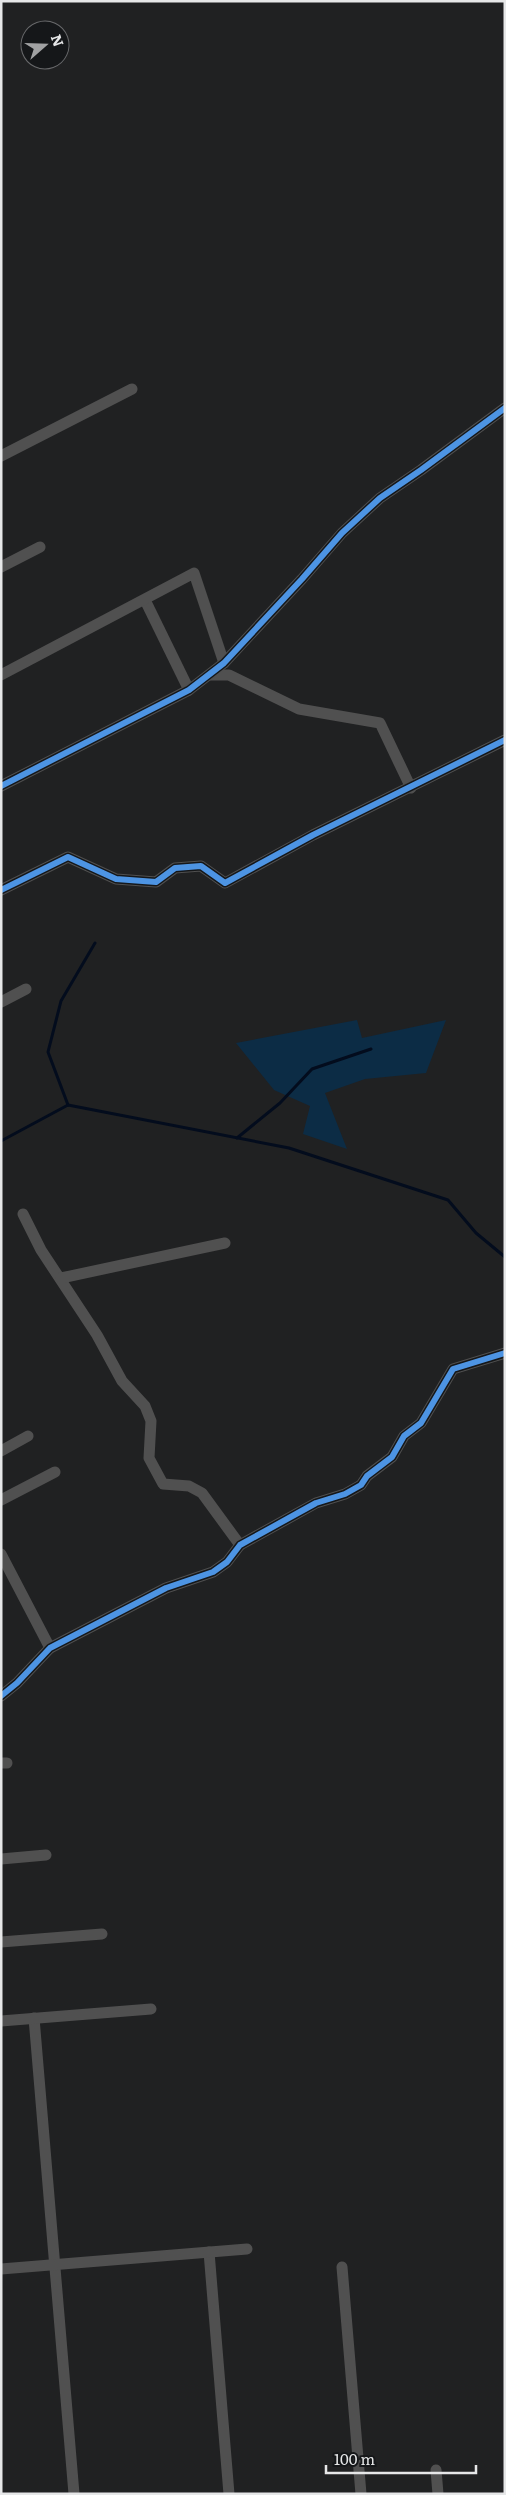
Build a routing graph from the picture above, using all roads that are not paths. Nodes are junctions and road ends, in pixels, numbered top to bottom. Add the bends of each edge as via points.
1 (132, 389) dead end
2 (505, 408) edge
3 (1, 456) edge
4 (40, 547) dead end
5 (1, 567) edge
6 (145, 600) junction
7 (224, 663) junction
8 (1, 675) edge
9 (210, 675) junction
10 (189, 690) junction
11 (505, 740) edge
12 (1, 786) edge
13 (411, 788) junction
14 (1, 890) edge
15 (26, 989) dead end
16 (1, 1002) edge
17 (23, 1214) dead end
18 (225, 1243) dead end
19 (61, 1278) junction
20 (505, 1353) edge
21 (28, 1436) dead end
22 (1, 1451) edge
23 (56, 1472) dead end
24 (1, 1500) edge
25 (240, 1544) junction
26 (1, 1554) edge
27 (50, 1648) junction
28 (1, 1696) edge
29 (46, 1855) dead end
30 (1, 1859) edge
31 (102, 1934) dead end
32 (1, 1942) edge
33 (151, 2009) dead end
34 (34, 2018) junction
35 (1, 2021) edge
36 (248, 2249) dead end
37 (209, 2252) junction
38 (55, 2264) junction
39 (342, 2267) dead end
40 (1, 2269) edge
41 (436, 2470) dead end
42 (74, 2494) edge
43 (229, 2494) edge
44 (361, 2494) edge
45 (438, 2494) edge

1 - 3 street
2 - 7 street via 374,504 342,533
4 - 5 street
6 - 7 street via 194,574
6 - 8 street
6 - 10 street
7 - 9 street
9 - 10 street
9 - 13 street via 229,675 299,709 380,723
10 - 12 street
11 - 13 street
13 - 14 street via 313,835 225,883 201,866 175,868 156,882 116,879 68,857
15 - 16 street
17 - 19 street via 41,1250
18 - 19 street
19 - 25 street via 122,1382 145,1406 151,1421 148,1458 163,1484 189,1486 202,1492
20 - 25 street via 454,1369 420,1423 404,1436 392,1457 367,1476 360,1486 316,1503
21 - 22 street
23 - 24 street
25 - 27 street via 227,1562 213,1572 166,1588
26 - 27 street
27 - 28 street
29 - 30 street
31 - 32 street
33 - 34 street
34 - 35 street
34 - 38 street
36 - 37 street
37 - 38 street
37 - 43 street
38 - 40 street
38 - 42 street
39 - 44 street
41 - 45 street

